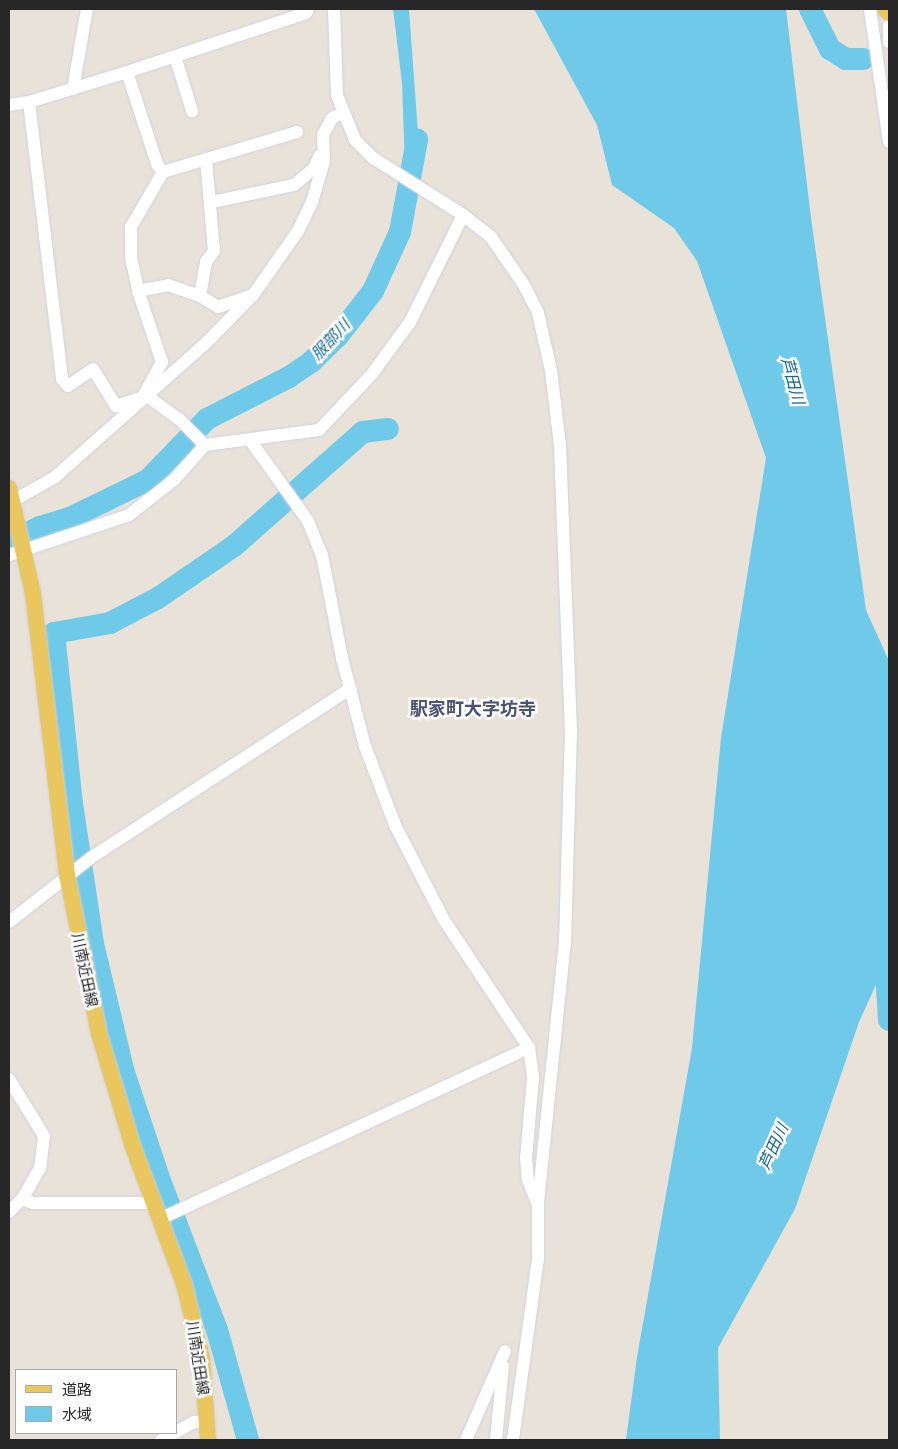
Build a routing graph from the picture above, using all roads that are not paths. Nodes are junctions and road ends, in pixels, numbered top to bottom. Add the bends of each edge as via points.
1 (87, 9) edge
2 (308, 9) edge
3 (334, 9) edge
4 (870, 9) edge
5 (885, 9) edge
6 (889, 13) edge
7 (889, 25) edge
8 (889, 42) edge
9 (175, 56) junction
10 (127, 72) junction
11 (73, 89) junction
12 (29, 102) junction
13 (9, 104) edge
14 (192, 111) dead end
15 (342, 113) junction
16 (297, 132) dead end
17 (889, 142) edge
18 (324, 151) junction
19 (206, 159) junction
20 (163, 172) junction
21 (212, 202) junction
22 (458, 212) junction
23 (138, 291) junction
24 (253, 295) junction
25 (200, 296) junction
26 (145, 396) junction
27 (250, 440) junction
28 (204, 444) junction
29 (10, 493) edge
30 (13, 522) edge
31 (19, 550) edge
32 (350, 688) junction
33 (67, 875) junction
34 (9, 922) edge
35 (529, 1048) junction
36 (9, 1079) edge
37 (22, 1199) junction
38 (153, 1203) junction
39 (538, 1203) junction
40 (9, 1212) edge
41 (160, 1219) junction
42 (207, 1421) junction
43 (178, 1431) edge
44 (172, 1434) edge
45 (161, 1440) edge
46 (208, 1440) edge
47 (466, 1440) edge
48 (496, 1440) edge
49 (513, 1440) edge

1 - 11 street
2 - 9 street via 306,13
3 - 15 street via 337,95
4 - 17 street
5 - 6 main road
7 - 8 street
9 - 10 street
9 - 14 street
10 - 11 street
10 - 20 street via 156,164
11 - 12 street
12 - 13 street
12 - 26 street via 62,379 68,386 93,369 116,406
15 - 18 street via 327,124 322,135
15 - 22 street via 355,140 373,158
16 - 19 street
18 - 21 street via 314,168 294,184
18 - 24 street via 312,202 298,231
19 - 20 street
19 - 21 street
20 - 23 street via 131,226 131,257
21 - 25 street via 214,251 206,262
22 - 27 street via 410,322 372,374 341,409 319,430
22 - 39 street via 491,237 538,313 550,362 560,446 571,729 566,912
23 - 25 street via 168,285
23 - 26 street via 162,362
24 - 25 street via 218,307
24 - 26 street
26 - 28 street via 179,419
26 - 29 street via 55,476 20,497
27 - 28 street
27 - 32 street via 308,521 322,555
28 - 31 street via 175,479 129,515
29 - 30 main road, 川南近田線
30 - 31 main road, 川南近田線
31 - 33 main road, 川南近田線
32 - 33 street
32 - 35 street via 365,746 395,825 444,920
33 - 34 street
33 - 38 main road, 川南近田線 via 99,1034
35 - 39 street via 533,1078 526,1158 528,1180
35 - 41 street
36 - 37 street via 44,1136 40,1168
37 - 38 street via 33,1203
37 - 40 street
38 - 41 main road, 川南近田線
39 - 49 street via 538,1259
41 - 42 main road, 川南近田線 via 184,1284 202,1358
42 - 43 street via 194,1422
42 - 46 main road, 川南近田線
44 - 45 street
47 - 48 street via 505,1352

